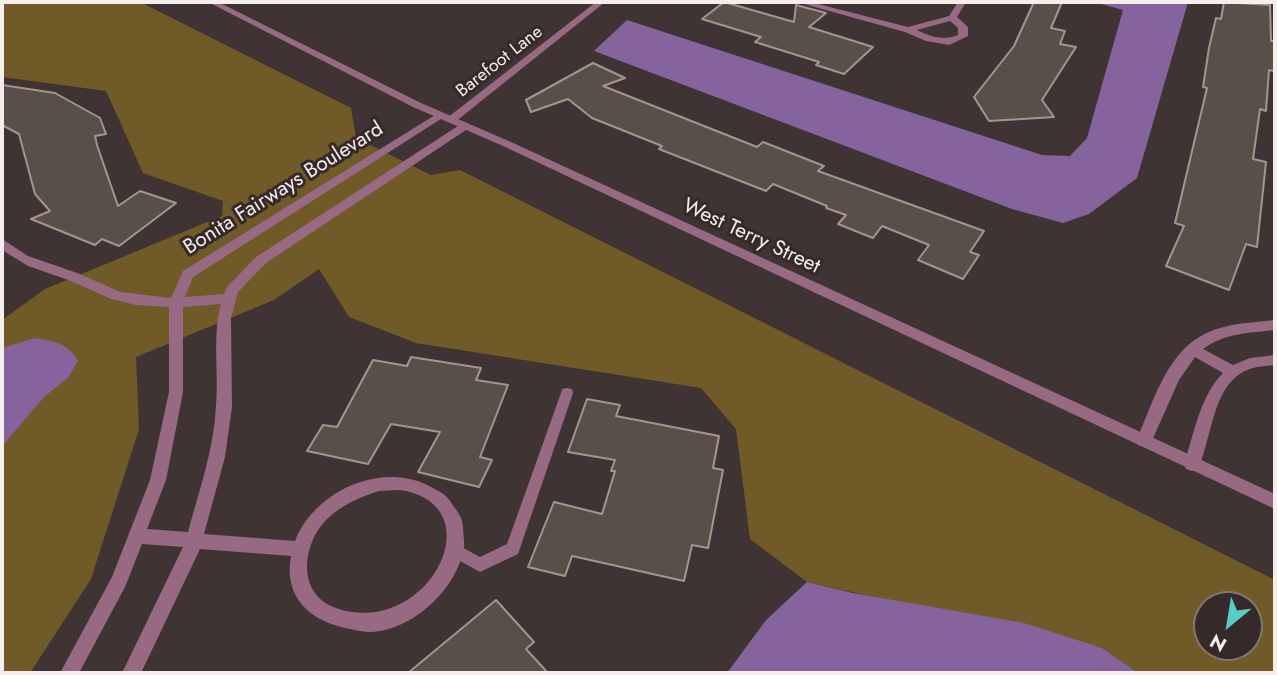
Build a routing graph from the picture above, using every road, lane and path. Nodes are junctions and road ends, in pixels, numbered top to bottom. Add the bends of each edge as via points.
1 (212, 2) edge
2 (601, 2) edge
3 (801, 2) edge
4 (962, 2) edge
5 (951, 18) junction
6 (908, 30) junction
7 (452, 120) junction
8 (2, 243) edge
9 (230, 298) junction
10 (176, 303) junction
11 (1275, 325) edge
12 (1194, 350) junction
13 (1275, 360) edge
14 (1234, 372) junction
15 (567, 393) dead end
16 (1144, 441) junction
17 (1192, 464) junction
18 (1275, 502) edge
19 (136, 536) junction
20 (194, 541) junction
21 (300, 548) junction
22 (456, 551) junction
23 (69, 673) edge
24 (131, 673) edge

1 - 7 street, West Terry Street
2 - 7 street, Barefoot Lane
3 - 6 street
4 - 5 street
5 - 6 street
5 - 6 street via 963,27 963,36 949,42
7 - 9 street via 261,260 232,290
7 - 10 street, Bonita Fairways Boulevard via 188,274
7 - 16 street, West Terry Street
8 - 10 street via 36,265 122,298
9 - 10 street
9 - 20 street via 224,318 224,407 217,457
10 - 19 street, Bonita Fairways Boulevard via 176,391 158,481
11 - 12 street via 1220,333
12 - 14 street
12 - 16 street via 1174,374
13 - 14 street via 1245,364
14 - 17 street via 1217,392
15 - 22 lane via 513,549 480,565
16 - 17 street, West Terry Street
17 - 18 street, West Terry Street
19 - 20 street
19 - 23 street, Bonita Fairways Boulevard via 119,581
20 - 21 street
20 - 24 street
21 - 22 street via 319,516 348,494 379,484 410,485 436,496 456,529
21 - 22 street via 299,579 309,600 318,609 351,622 384,621 411,609 435,590

